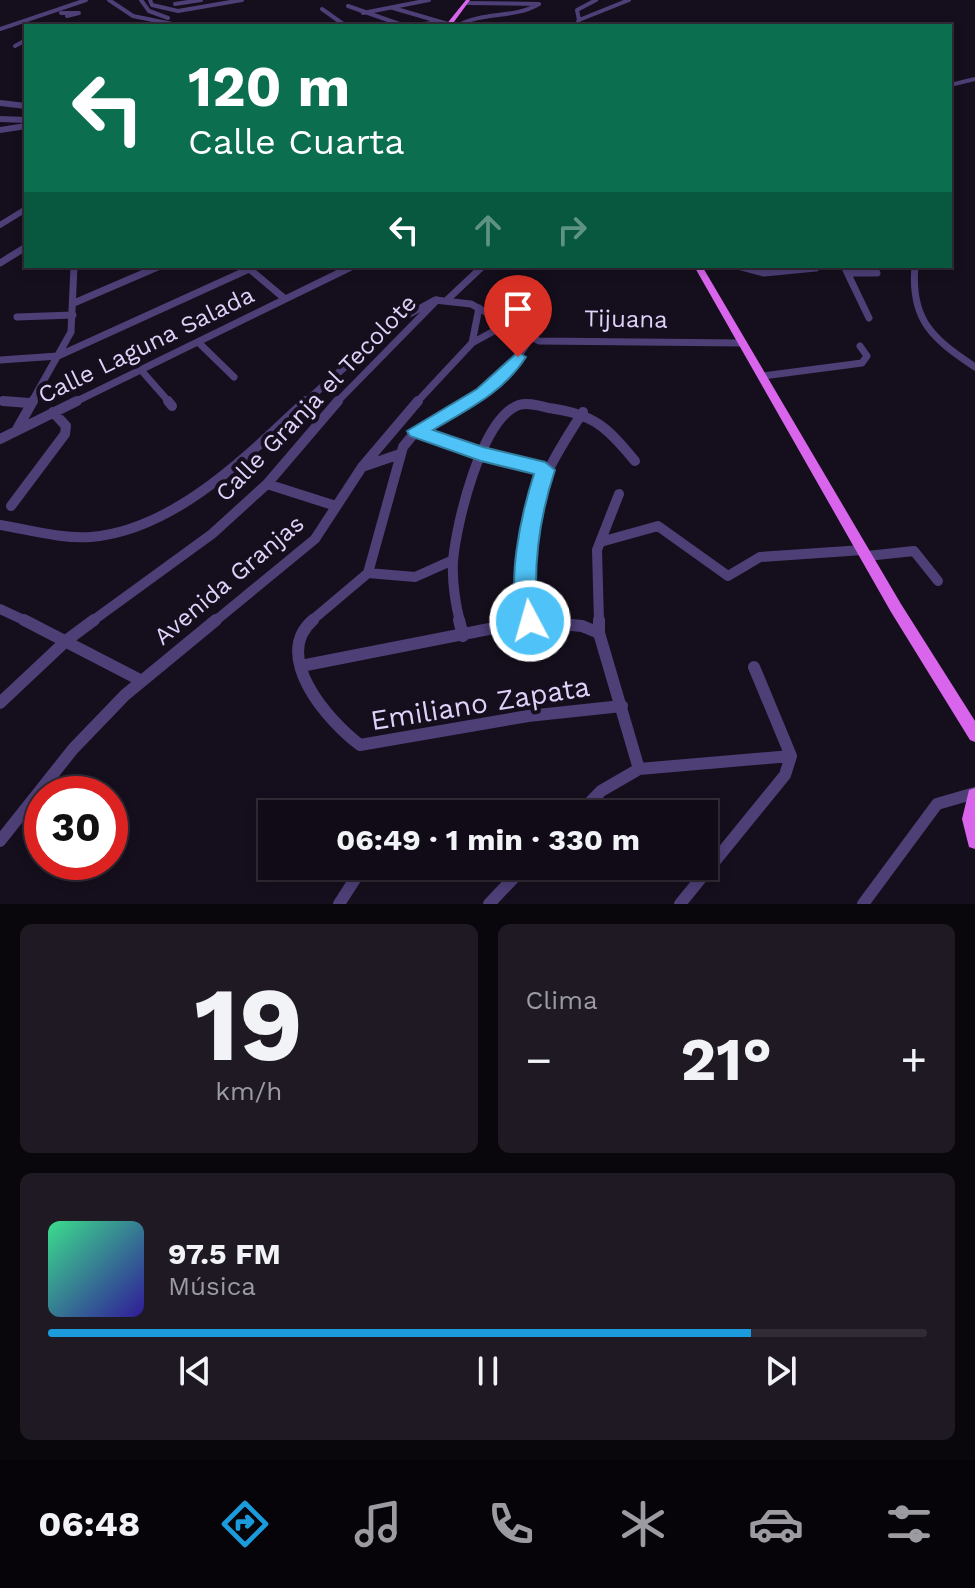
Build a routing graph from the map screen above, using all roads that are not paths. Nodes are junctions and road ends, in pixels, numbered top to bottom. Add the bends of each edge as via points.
1 (86, 0) edge
2 (109, 0) edge
3 (141, 0) edge
4 (150, 0) edge
5 (201, 0) edge
6 (210, 0) edge
7 (242, 0) edge
8 (429, 0) edge
9 (596, 0) edge
10 (629, 0) edge
11 (467, 1) edge
12 (540, 2) edge
13 (175, 4) dead end
14 (216, 5) junction
15 (348, 6) dead end
16 (392, 7) junction
17 (322, 9) dead end
18 (363, 13) junction
19 (67, 16) dead end
20 (22, 19) junction
21 (439, 22) junction
22 (175, 24) edge
23 (178, 24) edge
24 (343, 24) edge
25 (399, 24) edge
26 (426, 24) edge
27 (445, 24) edge
28 (449, 24) edge
29 (460, 24) edge
30 (576, 24) edge
31 (0, 27) edge
32 (24, 41) edge
33 (15, 46) dead end
34 (975, 79) edge
35 (952, 85) edge
36 (0, 103) edge
37 (24, 106) edge
38 (0, 119) edge
39 (24, 123) edge
40 (24, 124) edge
41 (0, 130) edge
42 (24, 210) edge
43 (0, 225) edge
44 (24, 248) edge
45 (0, 263) edge
46 (74, 268) edge
47 (155, 268) edge
48 (249, 268) edge
49 (252, 268) edge
50 (349, 268) edge
51 (481, 268) edge
52 (699, 268) edge
53 (745, 268) edge
54 (816, 268) dead end
55 (915, 268) edge
56 (846, 269) edge
57 (877, 273) dead end
58 (285, 299) junction
59 (442, 300) junction
60 (74, 303) junction
61 (479, 308) junction
62 (73, 315) junction
63 (17, 317) dead end
64 (869, 318) dead end
65 (505, 325) junction
66 (530, 339) junction
67 (198, 342) junction
68 (472, 343) junction
69 (743, 343) junction
70 (860, 346) dead end
71 (58, 356) junction
72 (0, 360) edge
73 (975, 367) edge
74 (141, 370) junction
75 (763, 376) junction
76 (234, 377) dead end
77 (0, 401) edge
78 (29, 403) junction
79 (172, 406) dead end
80 (53, 412) junction
81 (583, 412) junction
82 (16, 431) junction
83 (416, 431) junction
84 (0, 439) edge
85 (400, 454) junction
86 (481, 454) junction
87 (635, 461) dead end
88 (362, 467) junction
89 (545, 470) junction
90 (267, 484) junction
91 (619, 494) dead end
92 (11, 506) dead end
93 (336, 506) junction
94 (0, 525) edge
95 (604, 541) junction
96 (865, 553) junction
97 (453, 560) junction
98 (368, 573) junction
99 (938, 581) dead end
100 (0, 609) edge
101 (530, 621) junction
102 (599, 633) junction
103 (463, 636) junction
104 (67, 640) junction
105 (301, 666) junction
106 (754, 667) dead end
107 (142, 681) junction
108 (0, 703) edge
109 (622, 706) junction
110 (975, 735) edge
111 (791, 756) junction
112 (639, 769) junction
113 (975, 795) edge
114 (592, 800) edge
115 (0, 840) edge
116 (975, 841) edge
117 (354, 880) edge
118 (512, 880) edge
119 (339, 904) edge
120 (489, 904) edge
121 (680, 904) edge
122 (863, 904) edge

1 - 20 street
2 - 22 street via 133,16
3 - 23 street via 149,11
4 - 14 street via 178,11
5 - 13 street
6 - 14 street
7 - 14 street
8 - 16 street
9 - 30 street via 577,10
10 - 30 street
11 - 12 street
11 - 28 main road
12 - 29 street
15 - 18 street
16 - 18 street
16 - 21 street
17 - 24 street
18 - 25 street
19 - 20 street via 79,13
20 - 31 street
21 - 26 street
21 - 27 street
32 - 33 street
34 - 35 street
36 - 37 street
38 - 39 street
40 - 41 street
42 - 43 street
44 - 45 street
46 - 60 street
47 - 60 street
48 - 71 street
49 - 58 street
50 - 58 street, Calle Laguna Salada
51 - 59 street, Calle Granja el Tecolote
52 - 69 main road
53 - 54 street via 764,273
55 - 73 street via 913,302 926,330
56 - 57 street
56 - 64 street
58 - 67 street, Calle Laguna Salada
59 - 61 street, Tijuana
59 - 90 street, Calle Granja el Tecolote via 316,424
59 - 94 street via 416,308 359,352 240,461 148,519 87,537
60 - 62 street
61 - 65 street, Tijuana
61 - 68 street
62 - 63 street
62 - 71 street
65 - 66 street, Tijuana
65 - 68 street, Avenida Granjas
66 - 69 street, Tijuana
66 - 83 street via 506,375 483,394
67 - 74 street, Calle Laguna Salada
67 - 76 street
68 - 88 street, Avenida Granjas
69 - 75 main road
70 - 75 street via 867,356 862,363
71 - 72 street
71 - 78 street
74 - 79 street
74 - 80 street, Calle Laguna Salada
75 - 96 main road
77 - 78 street
78 - 82 street
80 - 82 street, Calle Laguna Salada
80 - 92 street via 66,426 65,434
81 - 86 street via 517,405
81 - 87 street via 604,422
81 - 89 street
82 - 84 street, Calle Laguna Salada
83 - 85 street
83 - 86 street
85 - 88 street
85 - 98 street
86 - 89 street
86 - 97 street
88 - 93 street, Avenida Granjas
89 - 101 street via 534,504 525,585
90 - 93 street
90 - 104 street, Calle Granja el Tecolote via 212,534
91 - 95 street
93 - 107 street, Avenida Granjas via 315,539
95 - 96 street via 658,526 728,576 760,557
95 - 102 street via 597,550
96 - 99 street via 914,551
96 - 110 main road
97 - 98 street via 415,577
97 - 103 street via 454,601
98 - 105 street, Emiliano Zapata via 300,631 296,654
100 - 104 street
101 - 102 street
101 - 103 street
102 - 109 street
103 - 105 street
104 - 107 street
104 - 108 street, Calle Granja el Tecolote
105 - 109 street, Emiliano Zapata via 315,699 360,745
106 - 111 street
107 - 115 street, Avenida Granjas via 73,749
109 - 112 street
111 - 112 street
111 - 121 street via 785,775
112 - 114 street
113 - 116 main road via 970,819
113 - 122 street via 937,804
117 - 119 street
118 - 120 street

